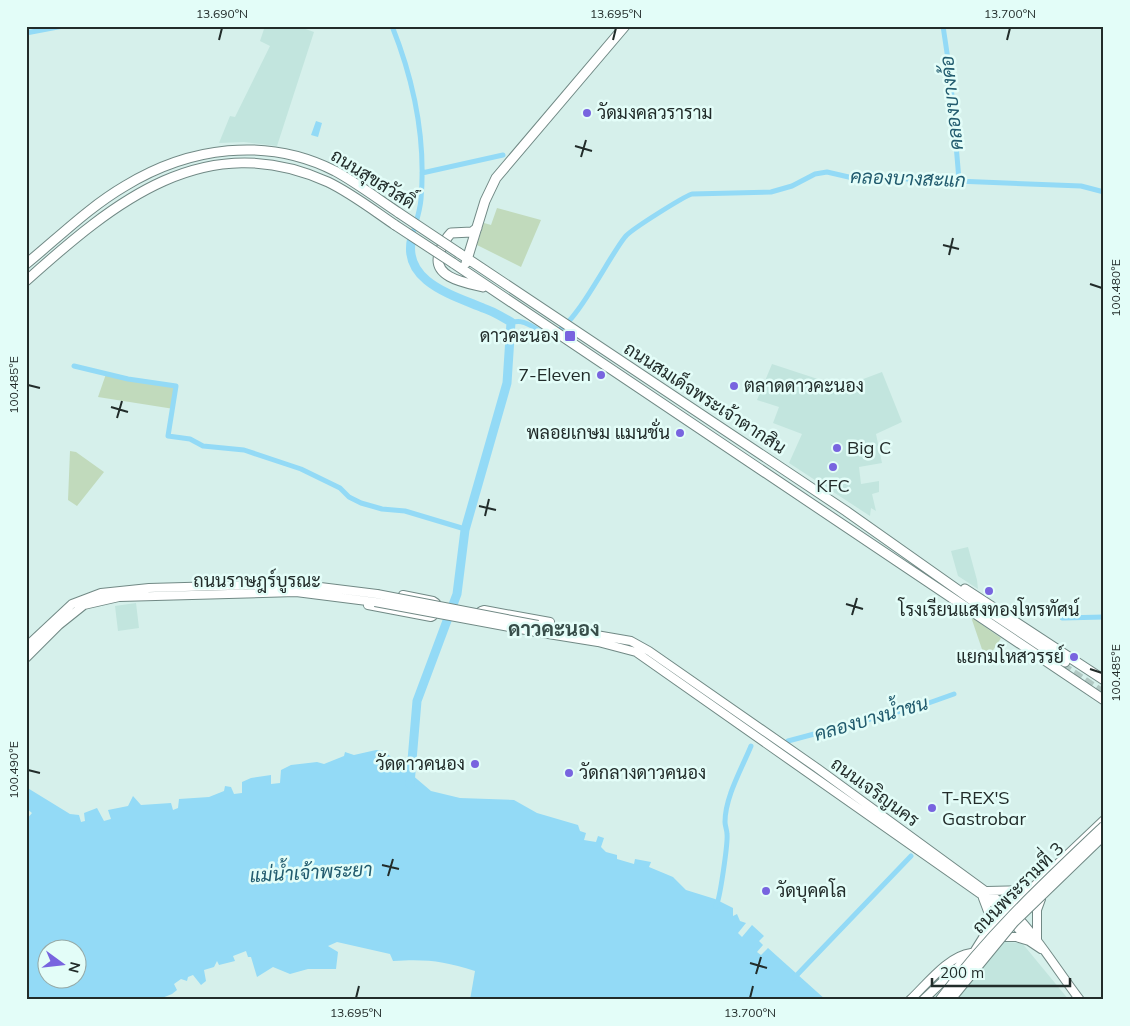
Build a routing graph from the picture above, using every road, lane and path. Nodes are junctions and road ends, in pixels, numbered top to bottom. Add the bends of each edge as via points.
1 (625, 26) edge
2 (175, 161) junction
3 (178, 174) junction
4 (477, 228) junction
5 (459, 253) joint
6 (468, 260) junction
7 (453, 263) joint
8 (26, 264) edge
9 (45, 264) junction
10 (463, 270) junction
11 (26, 277) edge
12 (26, 281) edge
13 (491, 289) junction
14 (932, 570) junction
15 (926, 579) junction
16 (257, 589) junction
17 (357, 592) junction
18 (376, 598) junction
19 (356, 600) junction
20 (537, 628) junction
21 (563, 628) junction
22 (557, 636) junction
23 (26, 647) edge
24 (27, 657) edge
25 (1101, 678) edge
26 (1091, 692) junction
27 (1104, 700) edge
28 (800, 757) junction
29 (796, 766) junction
30 (1104, 820) edge
31 (1104, 826) edge
32 (1104, 835) edge
33 (1104, 839) edge
34 (1030, 890) junction
35 (985, 894) junction
36 (1041, 899) junction
37 (1008, 911) junction
38 (1018, 922) junction
39 (984, 936) junction
40 (999, 937) junction
41 (1033, 940) junction
42 (988, 944) junction
43 (973, 952) junction
44 (910, 1000) edge
45 (923, 1000) edge
46 (940, 1000) edge
47 (950, 1000) edge
48 (1080, 1000) edge

1 - 4 main road via 496,178
2 - 3 main road
2 - 5 main road, ถนนสุขสวัสดิ์, bridge via 233,149 286,153 336,172
2 - 8 main road, ถนนสุขสวัสดิ์ via 117,191
3 - 7 main road, ถนนสุขสวัสดิ์, bridge via 234,162 291,168 336,186
3 - 9 main road, ถนนสุขสวัสดิ์ via 131,197
4 - 6 main road
4 - 13 main road via 472,232 448,235 438,258 439,267 451,277
5 - 6 main road, ถนนสมเด็จพระเจ้าตากสิน
6 - 10 main road
6 - 14 main road, ถนนสมเด็จพระเจ้าตากสิน
7 - 10 main road, ถนนสมเด็จพระเจ้าตากสิน
9 - 11 main road
9 - 12 main road, ถนนสุขสวัสดิ์
10 - 13 main road, ถนนสมเด็จพระเจ้าตากสิน
13 - 15 main road, ถนนสมเด็จพระเจ้าตากสิน
14 - 15 main road, ถนนสมเด็จพระเจ้าตากสิน via 1064,664
14 - 25 main road, ถนนสมเด็จพระเจ้าตากสิน
15 - 26 main road, ถนนสมเด็จพระเจ้าตากสิน via 968,611
16 - 17 main road, ถนนราษฎร์บูรณะ via 296,584
16 - 19 main road, ถนนราษฎร์บูรณะ
16 - 23 main road, ถนนราษฎร์บูรณะ via 149,588 102,593 72,604
16 - 24 main road, ถนนราษฎร์บูรณะ via 119,597 84,605
17 - 18 main road, ถนนราษฎร์บูรณะ
17 - 19 main road via 382,592 436,603 431,617
18 - 19 main road, ถนนราษฎร์บูรณะ
18 - 20 main road, ถนนราษฎร์บูรณะ, bridge
20 - 21 main road, ถนนเจริญนคร
20 - 22 main road, ถนนเจริญนคร
21 - 22 main road via 551,622 482,611 482,625
21 - 28 main road, ถนนเจริญนคร via 640,645
22 - 29 main road, ถนนเจริญนคร via 636,652
25 - 26 main road via 1101,686
26 - 27 main road, ถนนสมเด็จพระเจ้าตากสิน
28 - 29 main road
28 - 35 main road, ถนนเจริญนคร
29 - 35 main road, ถนนเจริญนคร
30 - 34 main road
31 - 46 main road, ถนนพระรามที่ 3, bridge via 1008,918
32 - 47 main road, ถนนพระรามที่ 3, bridge via 1014,922
33 - 36 main road
34 - 35 main road
34 - 37 main road
35 - 37 main road, ถนนเจริญนคร
35 - 39 main road via 989,914
36 - 38 main road
36 - 41 main road
37 - 38 main road, ถนนเจริญนคร
37 - 39 main road
38 - 40 main road
38 - 41 main road, ถนนเจริญนคร
39 - 43 main road
40 - 41 main road
40 - 42 main road
41 - 48 main road, ถนนเจริญนคร
42 - 43 main road
42 - 46 main road via 961,980
43 - 44 main road via 952,961
43 - 45 main road

